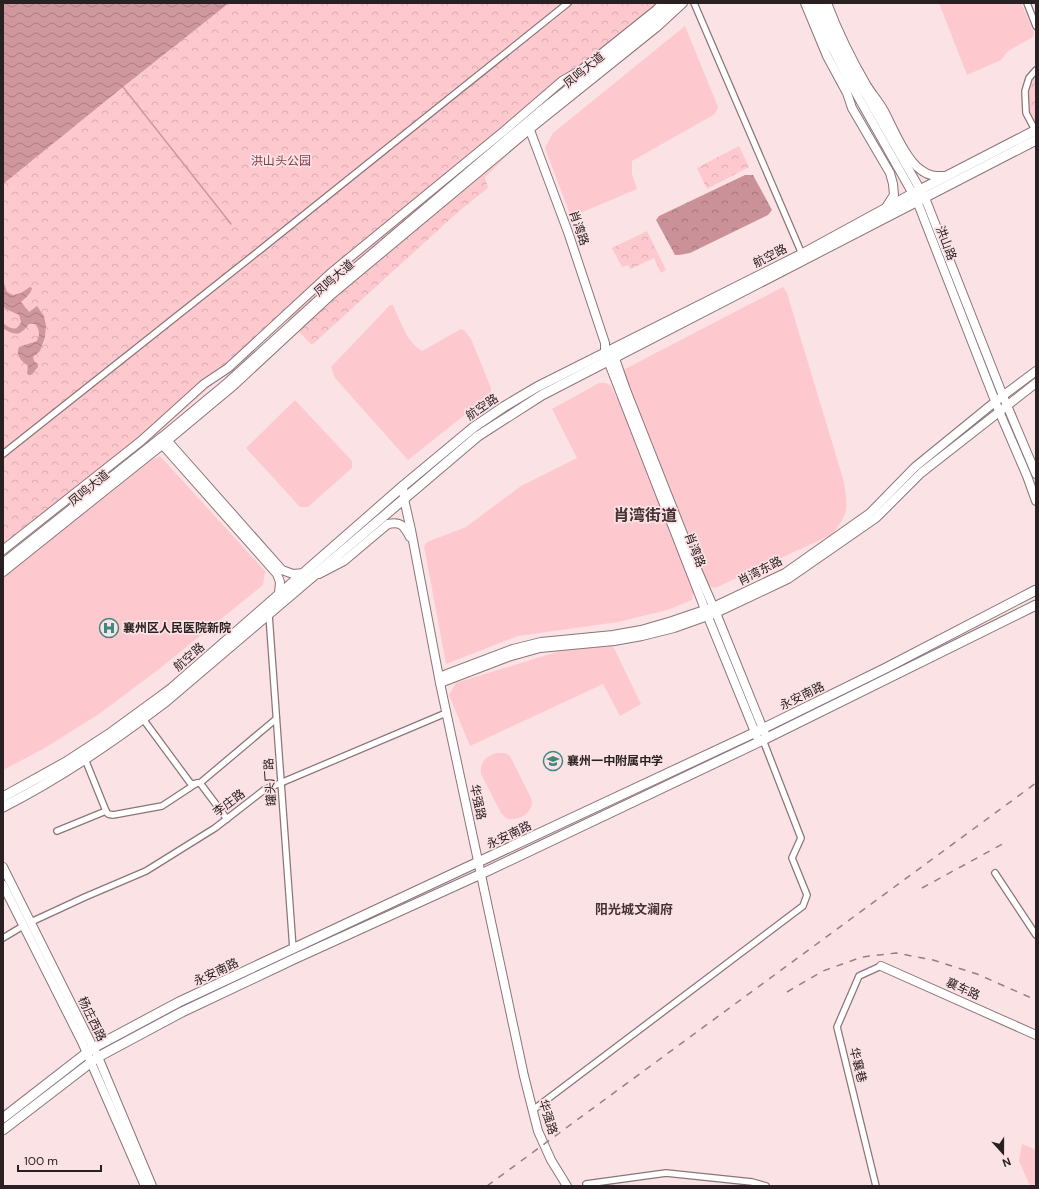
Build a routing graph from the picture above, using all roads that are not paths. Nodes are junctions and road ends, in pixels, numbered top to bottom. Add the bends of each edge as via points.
1 (568, 3) edge
2 (663, 3) edge
3 (674, 3) edge
4 (683, 3) edge
5 (694, 3) edge
6 (805, 3) edge
7 (813, 3) edge
8 (820, 3) edge
9 (827, 3) edge
10 (1027, 3) edge
11 (1036, 26) edge
12 (1036, 70) edge
13 (528, 126) junction
14 (1036, 130) edge
15 (1036, 140) edge
16 (948, 176) junction
17 (919, 196) junction
18 (885, 209) junction
19 (802, 254) junction
20 (609, 353) junction
21 (1036, 371) edge
22 (1036, 383) edge
23 (1002, 396) junction
24 (996, 401) junction
25 (1007, 405) junction
26 (999, 412) junction
27 (163, 440) junction
28 (3, 454) edge
29 (1036, 474) edge
30 (403, 486) junction
31 (404, 499) junction
32 (1036, 501) edge
33 (414, 546) junction
34 (3, 550) edge
35 (3, 563) edge
36 (3, 572) edge
37 (304, 573) junction
38 (313, 577) junction
39 (1036, 590) edge
40 (279, 594) junction
41 (1036, 605) edge
42 (711, 612) junction
43 (269, 615) junction
44 (439, 680) junction
45 (446, 713) junction
46 (143, 719) junction
47 (276, 719) junction
48 (759, 730) junction
49 (763, 740) junction
50 (85, 759) junction
51 (198, 783) junction
52 (281, 783) junction
53 (3, 797) edge
54 (3, 807) edge
55 (106, 811) junction
56 (227, 819) junction
57 (57, 831) dead end
58 (478, 863) junction
59 (3, 867) edge
60 (996, 873) dead end
61 (480, 874) junction
62 (3, 885) edge
63 (27, 924) junction
64 (1036, 935) edge
65 (3, 938) edge
66 (293, 949) junction
67 (881, 966) joint
68 (1036, 1035) edge
69 (90, 1051) junction
70 (94, 1059) junction
71 (533, 1110) junction
72 (3, 1118) edge
73 (3, 1130) edge
74 (145, 1186) edge
75 (152, 1186) edge
76 (567, 1186) edge
77 (587, 1186) edge
78 (766, 1186) edge
79 (876, 1186) edge

1 - 28 street
2 - 34 street via 581,70 562,81 332,272 228,368 204,384 141,440
3 - 13 street, 凤鸣大道
4 - 13 street, 凤鸣大道 via 657,27
5 - 19 street
6 - 18 street via 852,108 890,173 894,196
7 - 17 street, 洪山路 via 829,42
8 - 17 street, 洪山路 via 834,39
9 - 16 street via 853,61 909,158 920,170 932,176
10 - 11 street
12 - 14 street via 1029,78 1025,91 1026,112
13 - 20 street, 肖湾路 via 568,232
13 - 27 street, 凤鸣大道 via 319,303 232,386
14 - 16 main road, 航空路
15 - 17 main road, 航空路
16 - 17 main road, 航空路
17 - 18 main road, 航空路
17 - 20 main road, 航空路
17 - 23 street, 洪山路
17 - 24 street, 洪山路
18 - 19 main road, 航空路
19 - 20 main road, 航空路
20 - 30 main road, 航空路 via 537,387 474,426
20 - 31 main road, 航空路 via 478,436
20 - 42 street, 肖湾路
21 - 23 street, 肖湾东路
22 - 25 street, 肖湾东路
23 - 24 street, 肖湾东路
23 - 25 street, 洪山路
24 - 26 street, 洪山路
24 - 42 street, 肖湾东路 via 915,467 870,513 785,573
25 - 26 street, 肖湾东路
25 - 29 street, 洪山路
26 - 32 street, 洪山路
26 - 42 street, 肖湾东路 via 921,473 876,518 788,579
27 - 35 street, 凤鸣大道
27 - 36 street, 凤鸣大道
27 - 37 street via 282,570 293,574
27 - 40 street via 277,574 280,582
30 - 31 street, 华强路
30 - 37 main road, 航空路
31 - 33 street, 华强路
31 - 38 main road, 航空路
33 - 38 street via 405,528 398,523 388,524 344,561
33 - 44 street, 华强路
37 - 40 main road, 航空路
38 - 43 main road, 航空路
39 - 48 main road, 永安南路
40 - 53 main road, 航空路 via 160,697 66,762
41 - 49 main road, 永安南路
42 - 44 street, 肖湾东路 via 613,635 541,642 513,649
42 - 48 street, 肖湾路
43 - 46 main road, 航空路
43 - 47 street, 罐头厂路
44 - 45 street, 华强路
45 - 52 street, 李庄路
45 - 58 street, 华强路
46 - 50 main road, 航空路
46 - 51 street via 190,784
47 - 51 street
47 - 52 street, 罐头厂路
48 - 49 street, 肖湾路
48 - 58 main road, 永安南路
49 - 61 main road, 永安南路
49 - 71 street via 801,838 792,858 807,895 803,906
50 - 54 main road, 航空路
50 - 55 street
51 - 55 street via 162,806 113,815
51 - 56 street
52 - 56 street, 李庄路 via 264,790
52 - 66 street, 罐头厂路
55 - 57 street
56 - 63 street, 李庄路 via 146,871
58 - 61 street, 华强路
58 - 66 main road, 永安南路
59 - 63 street, 杨庄西路
60 - 64 street
61 - 70 main road, 永安南路 via 182,1012
61 - 71 street, 华强路
62 - 63 street, 杨庄西路
63 - 65 street, 李庄路
63 - 69 street, 杨庄西路
66 - 69 main road, 永安南路 via 179,1002
67 - 68 street, 襄车路
67 - 79 street, 华襄巷 via 859,976 837,1027
69 - 70 street, 杨庄西路
69 - 72 main road, 永安南路
70 - 73 main road, 永安南路
70 - 74 street, 杨庄西路
70 - 75 street, 杨庄西路
71 - 76 street, 华强路 via 544,1145
77 - 78 street via 586,1184 666,1173 752,1182

